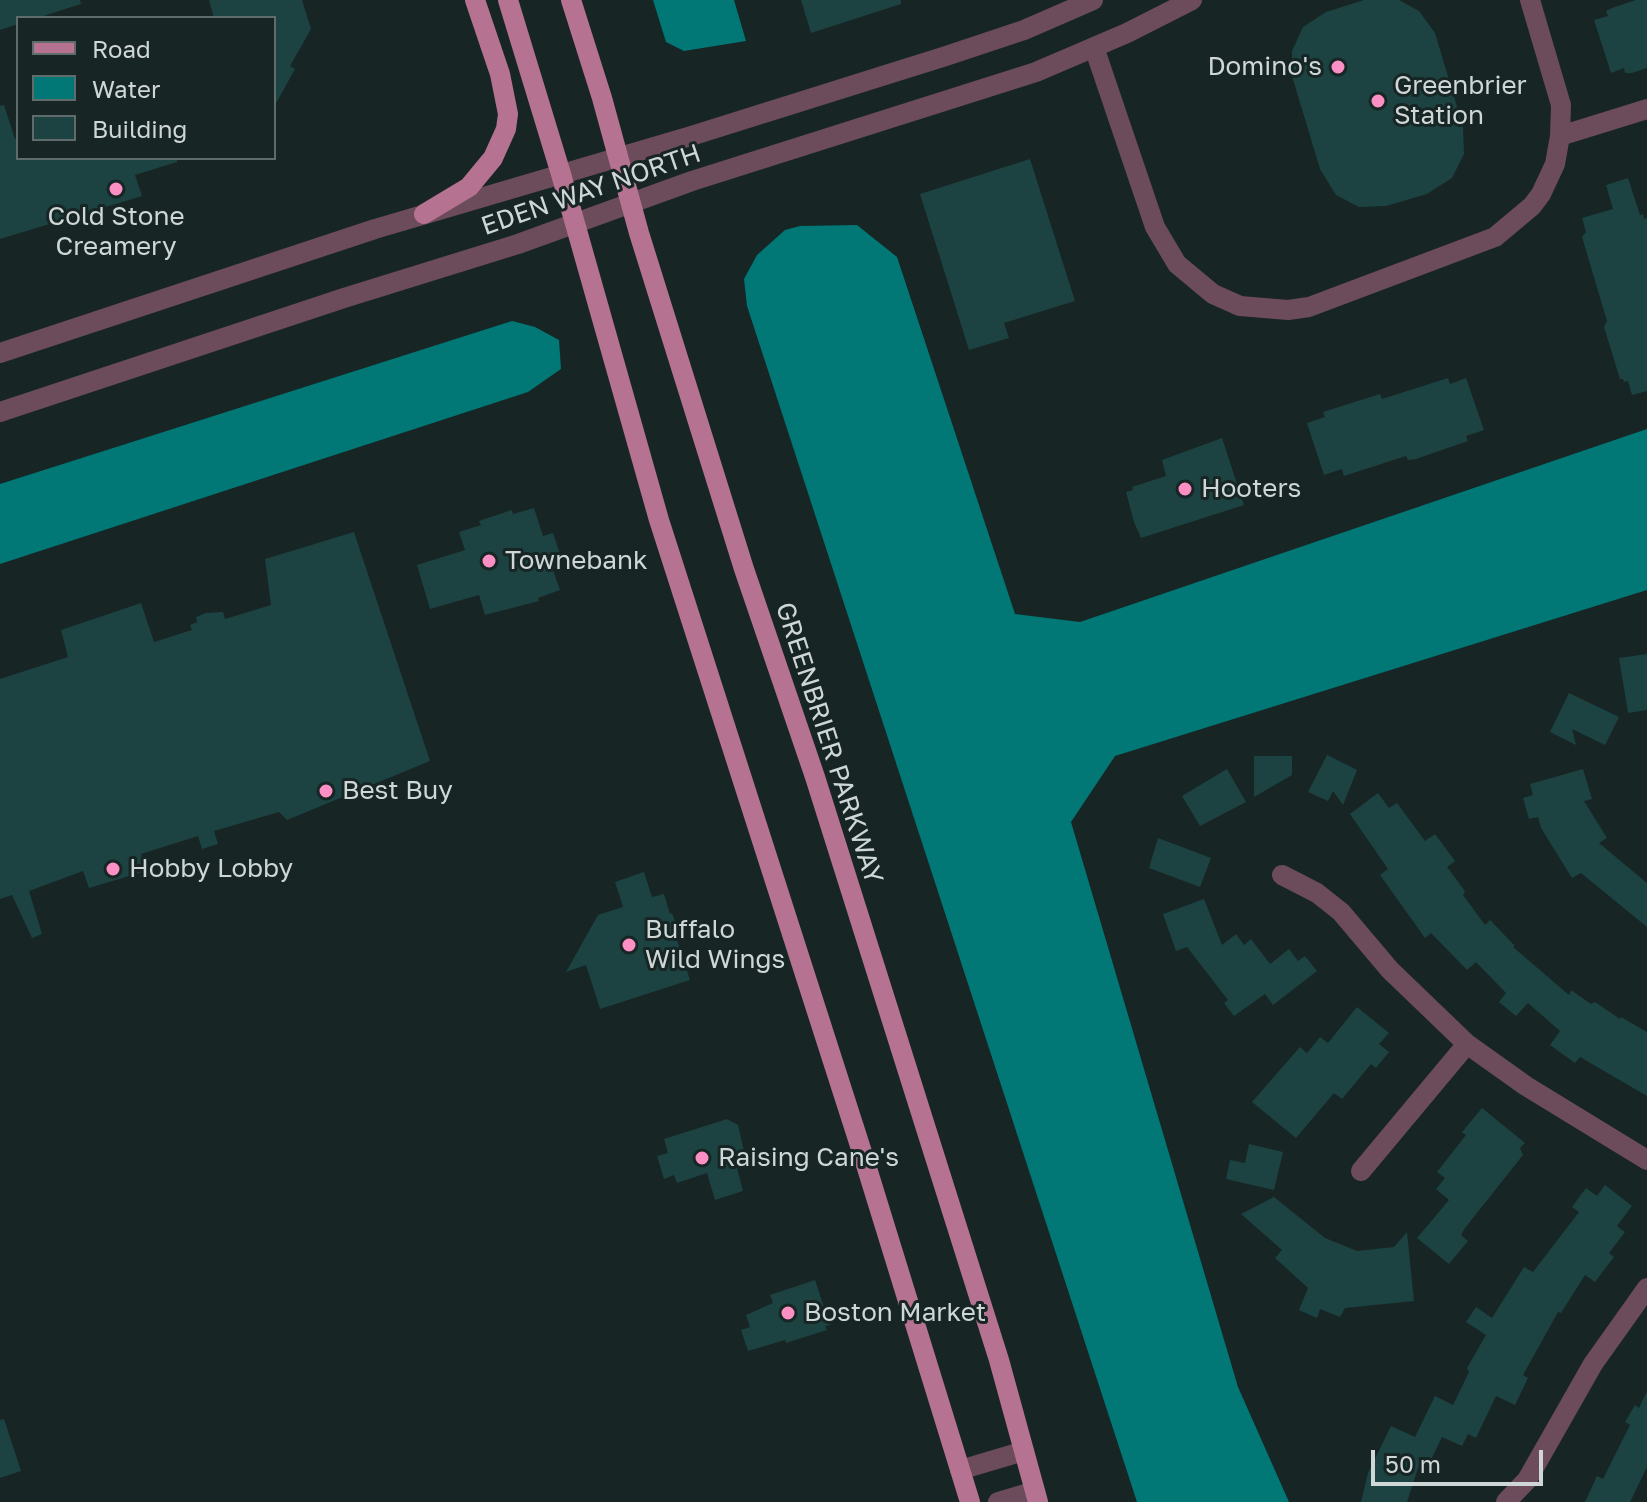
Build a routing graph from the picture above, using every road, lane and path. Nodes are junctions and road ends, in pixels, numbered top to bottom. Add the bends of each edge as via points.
1 (475, 0) edge
2 (508, 0) edge
3 (571, 0) edge
4 (1093, 0) edge
5 (1192, 0) edge
6 (1530, 0) edge
7 (1094, 47) junction
8 (1647, 109) edge
9 (1560, 136) junction
10 (618, 157) junction
11 (561, 174) junction
12 (631, 204) junction
13 (424, 214) junction
14 (574, 225) junction
15 (0, 353) edge
16 (0, 412) edge
17 (1282, 875) dead end
18 (1467, 1044) junction
19 (1647, 1160) edge
20 (1361, 1171) dead end
21 (1647, 1288) edge
22 (1024, 1451) junction
23 (960, 1470) junction
24 (1036, 1496) edge
25 (970, 1502) edge
26 (998, 1502) edge
27 (1506, 1502) edge

1 - 13 main road via 500,74 506,129 484,171 469,187
2 - 11 main road
3 - 10 main road, GREENBRIER PARKWAY
4 - 10 street, EDEN WAY NORTH via 946,56
5 - 7 street, EDEN WAY NORTH
6 - 9 street via 1558,89
7 - 9 street via 1164,244 1192,279 1240,306 1309,307 1495,237 1541,194
7 - 12 street, EDEN WAY NORTH via 1036,72
8 - 9 street
10 - 11 street, EDEN WAY NORTH
10 - 12 main road, GREENBRIER PARKWAY
11 - 13 street, EDEN WAY NORTH
11 - 14 main road
12 - 14 street, EDEN WAY NORTH
12 - 22 main road, GREENBRIER PARKWAY
13 - 15 street, EDEN WAY NORTH
14 - 16 street, EDEN WAY NORTH
14 - 23 main road via 659,520
17 - 18 street via 1341,912 1401,981
18 - 19 street
18 - 20 street
21 - 27 street via 1593,1364 1533,1472
22 - 23 street
22 - 24 main road, GREENBRIER PARKWAY
23 - 25 main road
24 - 26 street

